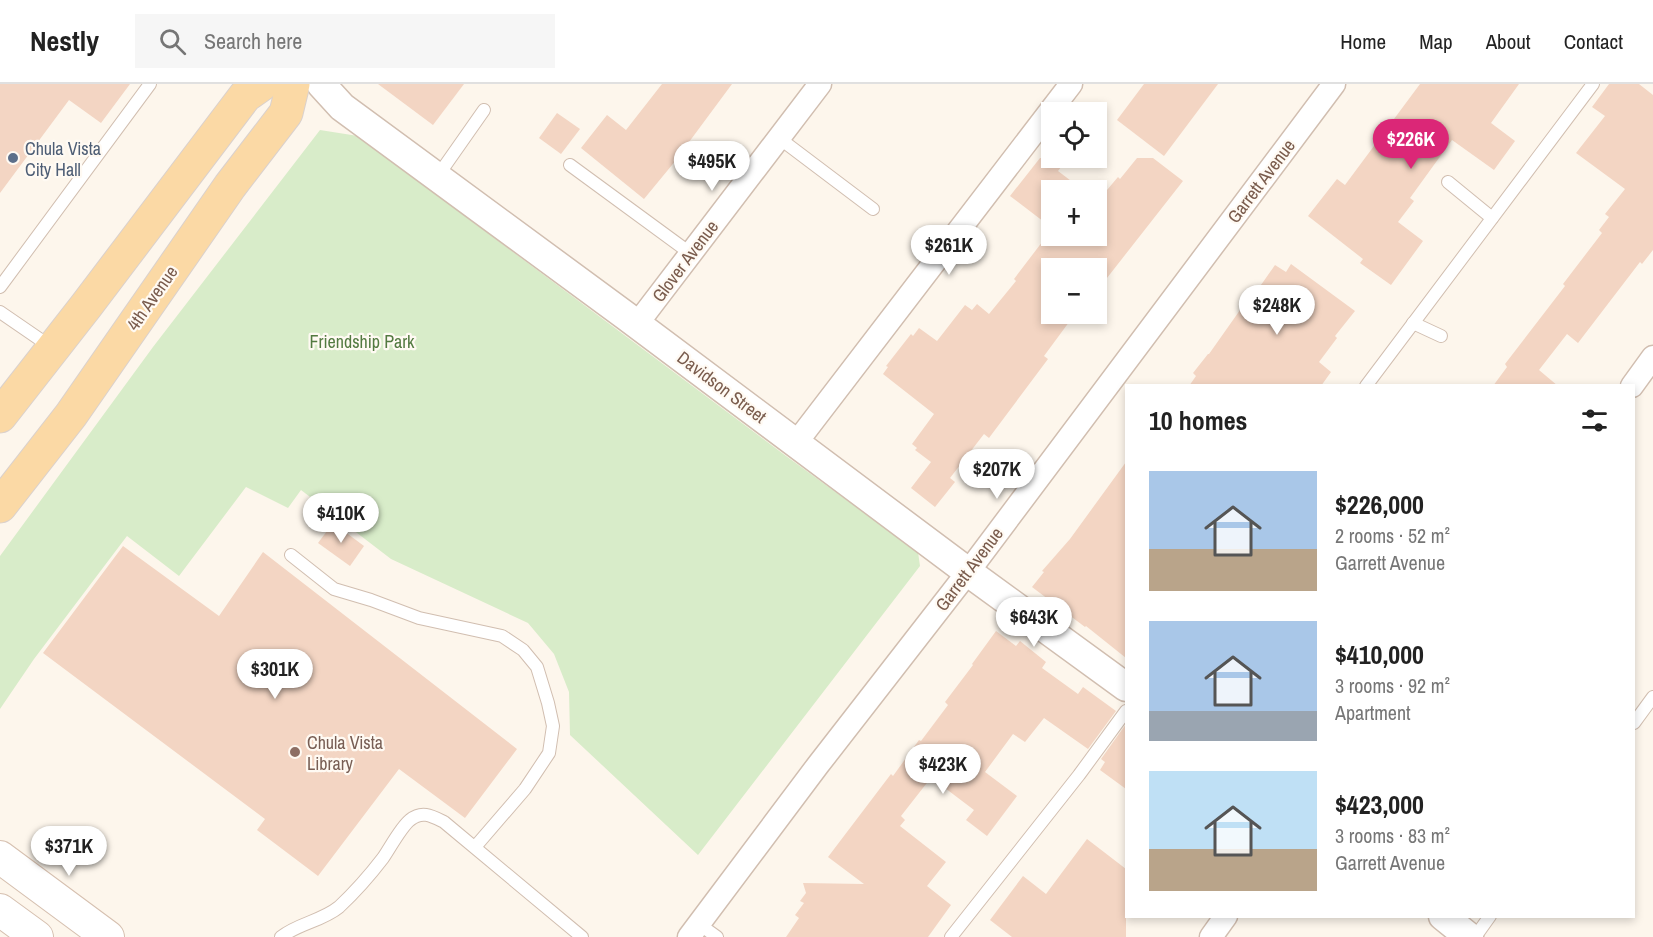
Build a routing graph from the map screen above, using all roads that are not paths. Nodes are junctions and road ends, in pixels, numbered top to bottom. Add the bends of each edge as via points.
1 (150, 84) edge
2 (262, 84) edge
3 (293, 84) edge
4 (321, 84) edge
5 (820, 84) edge
6 (1071, 84) edge
7 (1334, 84) edge
8 (1593, 84) edge
9 (484, 110) dead end
10 (779, 138) junction
11 (570, 165) dead end
12 (437, 177) junction
13 (1448, 182) dead end
14 (873, 209) dead end
15 (1492, 218) junction
16 (690, 253) junction
17 (0, 286) edge
18 (0, 312) edge
19 (1413, 323) junction
20 (637, 324) junction
21 (1441, 336) dead end
22 (54, 348) junction
23 (1653, 357) edge
24 (1367, 384) edge
25 (1633, 384) edge
26 (0, 416) edge
27 (796, 443) junction
28 (0, 506) edge
29 (291, 555) dead end
30 (968, 572) junction
31 (1125, 686) edge
32 (1653, 697) edge
33 (1125, 712) edge
34 (1635, 722) edge
35 (475, 847) junction
36 (0, 857) edge
37 (0, 910) edge
38 (1225, 918) edge
39 (1445, 918) edge
40 (1489, 918) edge
41 (702, 933) edge
42 (37, 937) edge
43 (108, 937) edge
44 (281, 937) edge
45 (582, 937) edge
46 (951, 937) edge
47 (1211, 937) edge
48 (1469, 937) edge
49 (1475, 937) edge

1 - 17 lane
2 - 22 main road via 245,96
3 - 28 main road, 4th Avenue via 286,112 71,415
4 - 12 street, Davidson Street via 342,107
5 - 10 street, Glover Avenue
6 - 27 street
7 - 30 street, Garrett Avenue
8 - 15 lane
9 - 12 lane
10 - 14 lane
10 - 16 street, Glover Avenue
11 - 16 lane
12 - 20 street, Davidson Street
13 - 15 lane
15 - 19 lane
16 - 20 street, Glover Avenue
18 - 22 lane
19 - 21 lane
19 - 24 lane
20 - 27 street, Davidson Street
22 - 26 main road
23 - 25 street
27 - 30 street, Davidson Street
29 - 35 lane via 334,588 419,618 502,636 523,650 537,667 549,702 549,753 525,789
30 - 31 street, Davidson Street
30 - 41 street, Garrett Avenue via 818,765
32 - 34 lane
33 - 46 lane
35 - 44 lane via 444,822 431,815 418,815 409,820 375,869 340,906 328,916
35 - 45 lane
36 - 43 main road
37 - 42 main road
38 - 47 street
39 - 48 street
40 - 49 lane

